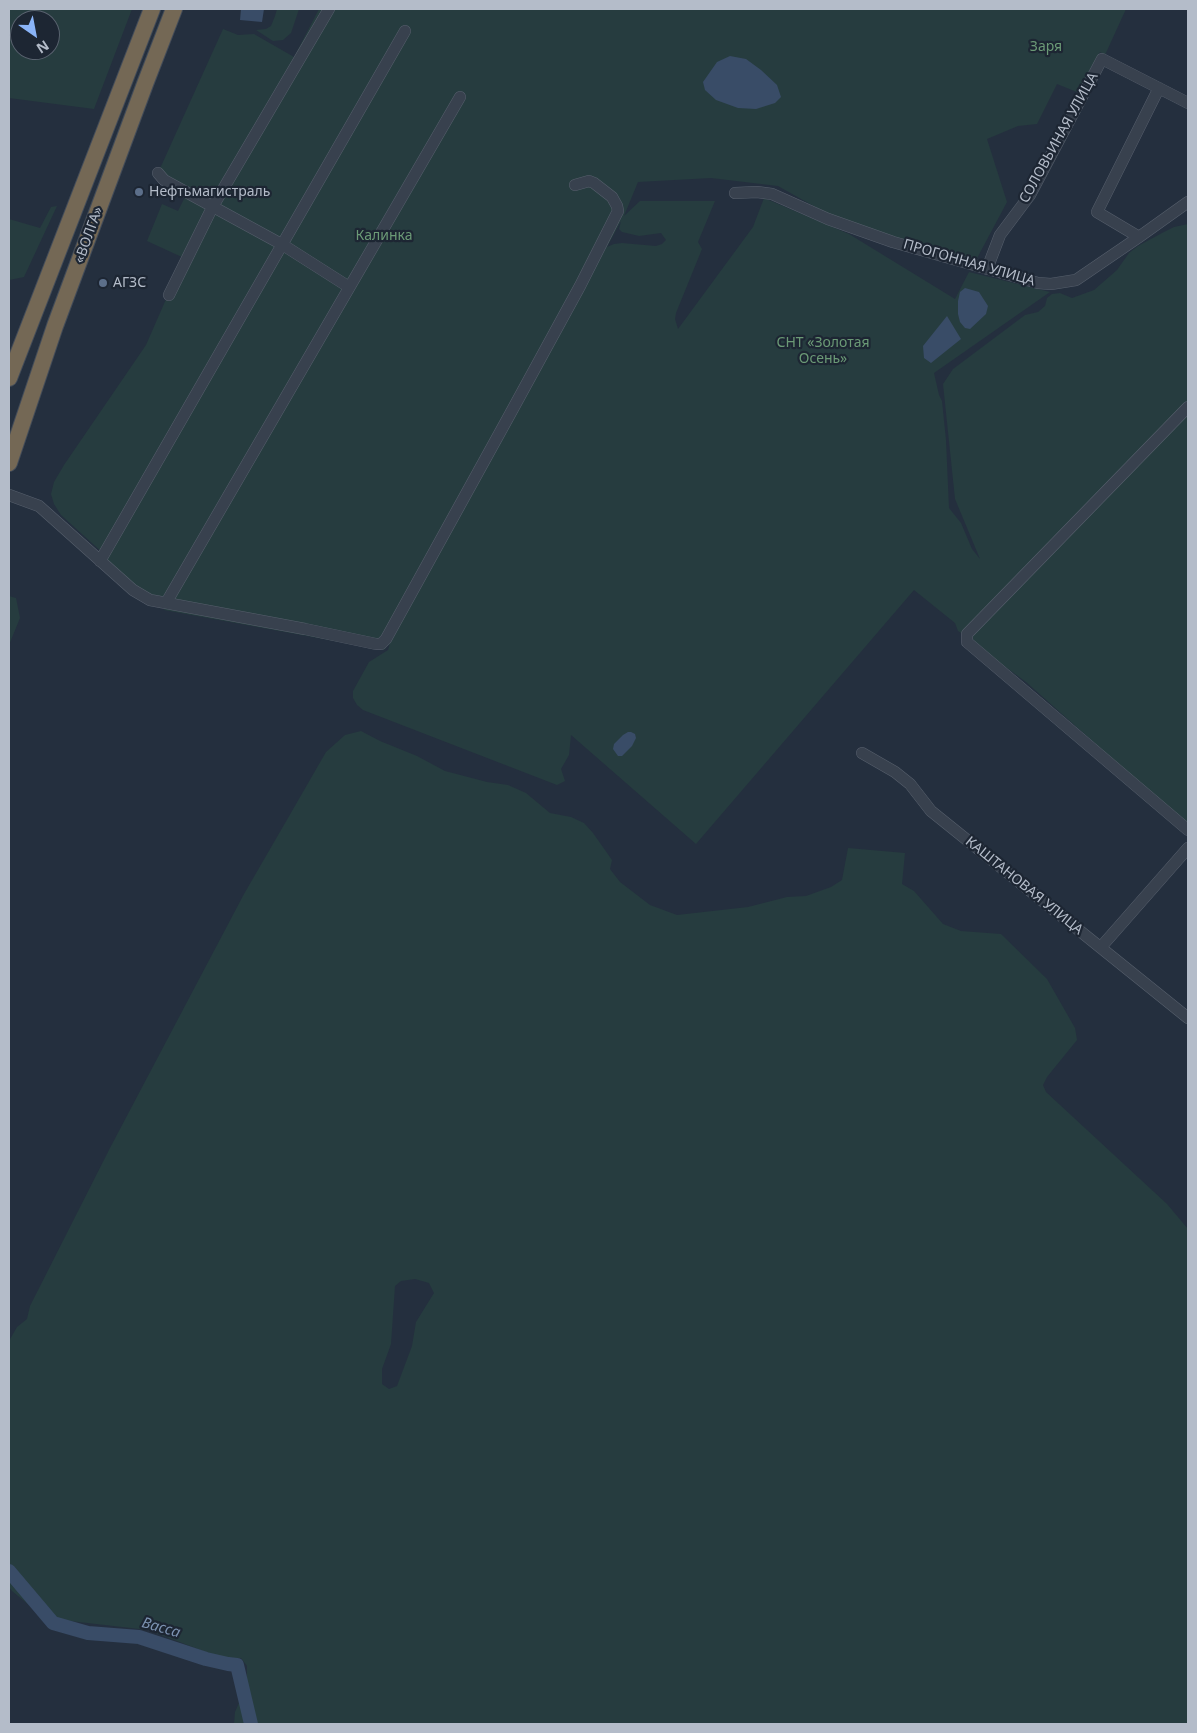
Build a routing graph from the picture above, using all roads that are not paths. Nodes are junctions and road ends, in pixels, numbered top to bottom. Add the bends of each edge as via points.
1 (152, 9) edge
2 (174, 9) edge
3 (329, 9) edge
4 (405, 31) dead end
5 (1159, 88) junction
6 (460, 97) dead end
7 (1188, 103) edge
8 (158, 173) dead end
9 (575, 185) dead end
10 (735, 193) dead end
11 (1188, 202) edge
12 (212, 208) junction
13 (1139, 237) junction
14 (283, 245) junction
15 (987, 269) junction
16 (349, 287) junction
17 (169, 295) dead end
18 (9, 378) edge
19 (1188, 407) edge
20 (9, 463) edge
21 (9, 495) edge
22 (100, 561) junction
23 (166, 603) junction
24 (862, 753) dead end
25 (1188, 830) edge
26 (1188, 848) edge
27 (1101, 947) junction
28 (1188, 1018) edge

1 - 18 highway, «ВОЛГА»
2 - 20 highway, «ВОЛГА» via 56,326
3 - 12 street
4 - 14 street
5 - 7 street
5 - 13 street via 1097,212
5 - 15 street, СОЛОВЬИНАЯ УЛИЦА via 1102,59 1030,195 1000,235
6 - 16 street
8 - 12 street via 164,180
9 - 23 street via 589,181 594,183 612,197 618,211 386,639 376,644
10 - 15 street, ПРОГОННАЯ УЛИЦА via 772,194 828,219 893,242
11 - 13 street, ПРОГОННАЯ УЛИЦА
12 - 14 street
12 - 17 street
13 - 15 street, ПРОГОННАЯ УЛИЦА via 1076,280 1062,283 1038,283
14 - 16 street
14 - 22 street
16 - 23 street
19 - 25 street via 967,634 968,642
21 - 22 street via 39,506
22 - 23 street via 133,590 150,600
24 - 27 street, КАШТАНОВАЯ УЛИЦА via 910,784 931,811
26 - 27 street
27 - 28 street, КАШТАНОВАЯ УЛИЦА

